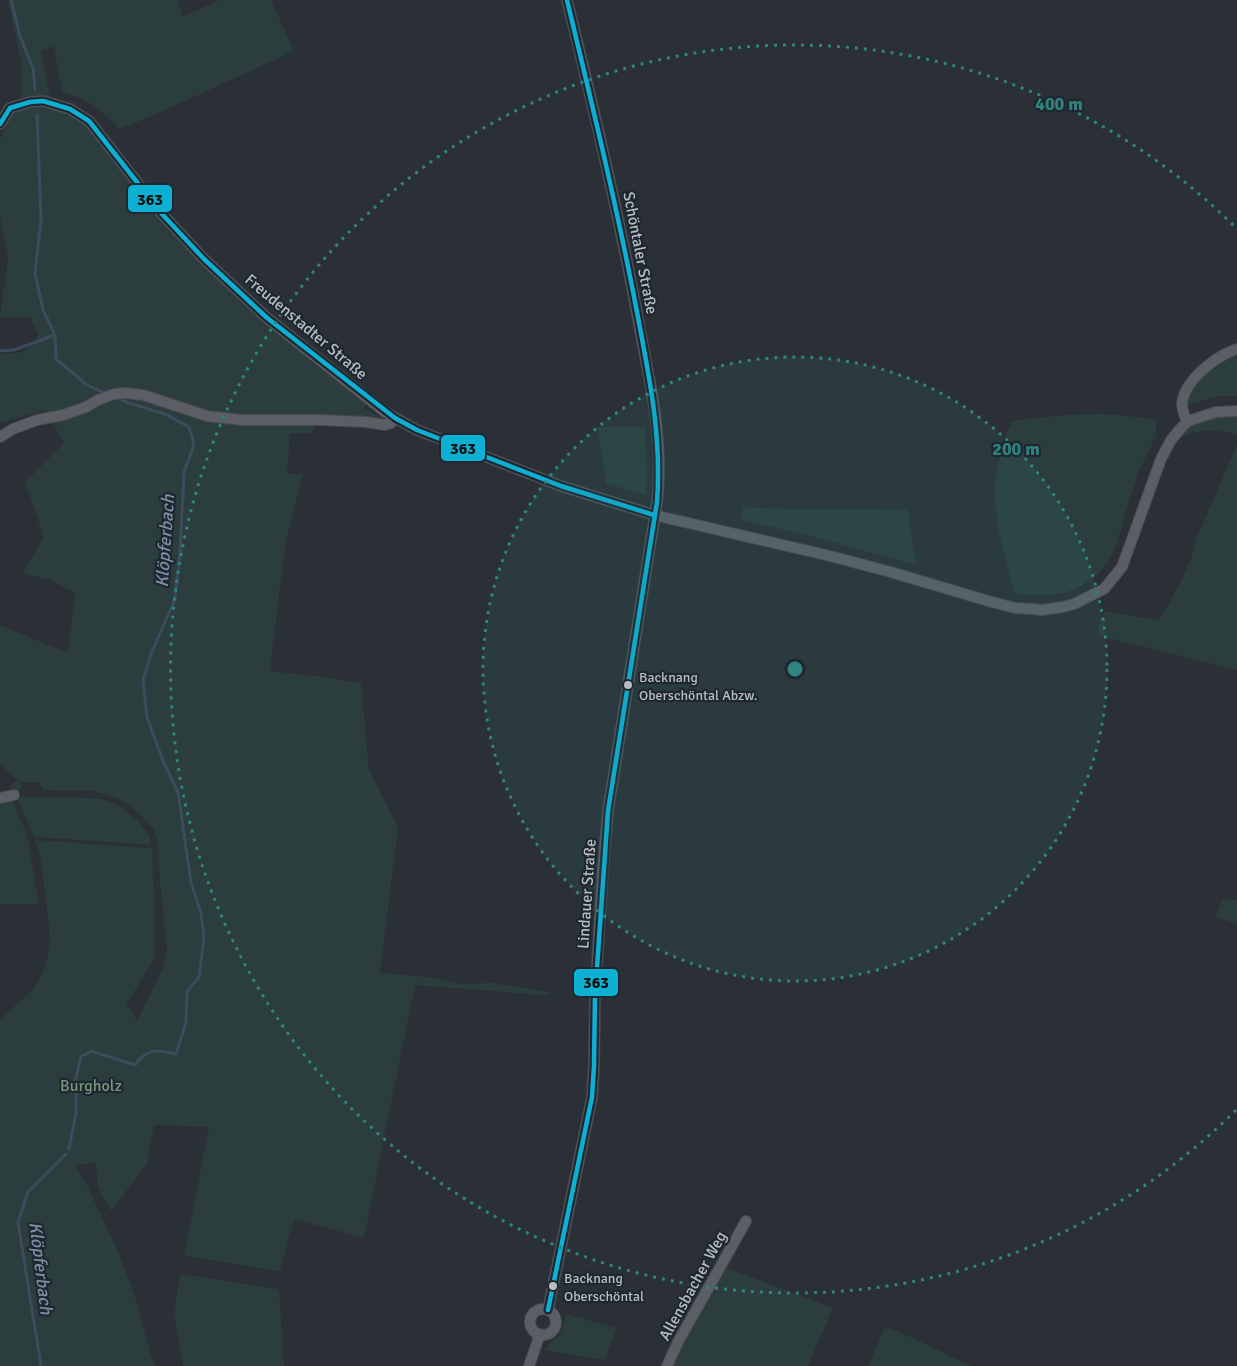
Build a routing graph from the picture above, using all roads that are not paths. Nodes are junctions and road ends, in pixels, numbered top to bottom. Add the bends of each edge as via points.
1 (567, 0) edge
2 (0, 124) edge
3 (1237, 349) edge
4 (1237, 411) edge
5 (395, 418) junction
6 (1187, 422) junction
7 (0, 437) edge
8 (654, 515) junction
9 (14, 795) dead end
10 (0, 798) edge
11 (746, 1221) dead end
12 (548, 1310) junction
13 (540, 1334) junction
14 (529, 1366) edge
15 (667, 1366) edge

1 - 8 street, Schöntaler Straße via 632,282 658,426 658,498
2 - 5 street, Freudenstadter Straße via 10,108 43,101 69,109 89,121 162,214 204,259 266,317
3 - 6 street via 1215,360 1190,386 1182,404
4 - 6 street via 1216,412
5 - 7 street via 385,425 242,420 207,416 125,393 37,420
5 - 8 street, Freudenstadter Straße via 561,486
6 - 8 street, Freudenstadter Straße via 1161,459 1122,567 1104,589 1063,607 1015,608 825,555
8 - 12 street, Lindauer Straße via 608,810 592,1097
9 - 10 street
11 - 15 street, Allensbacher Weg
12 - 13 street, Lindauer Straße via 555,1317 554,1328
12 - 13 street, Lindauer Straße via 537,1310 530,1318 531,1328
13 - 14 street, Lindauer Straße

